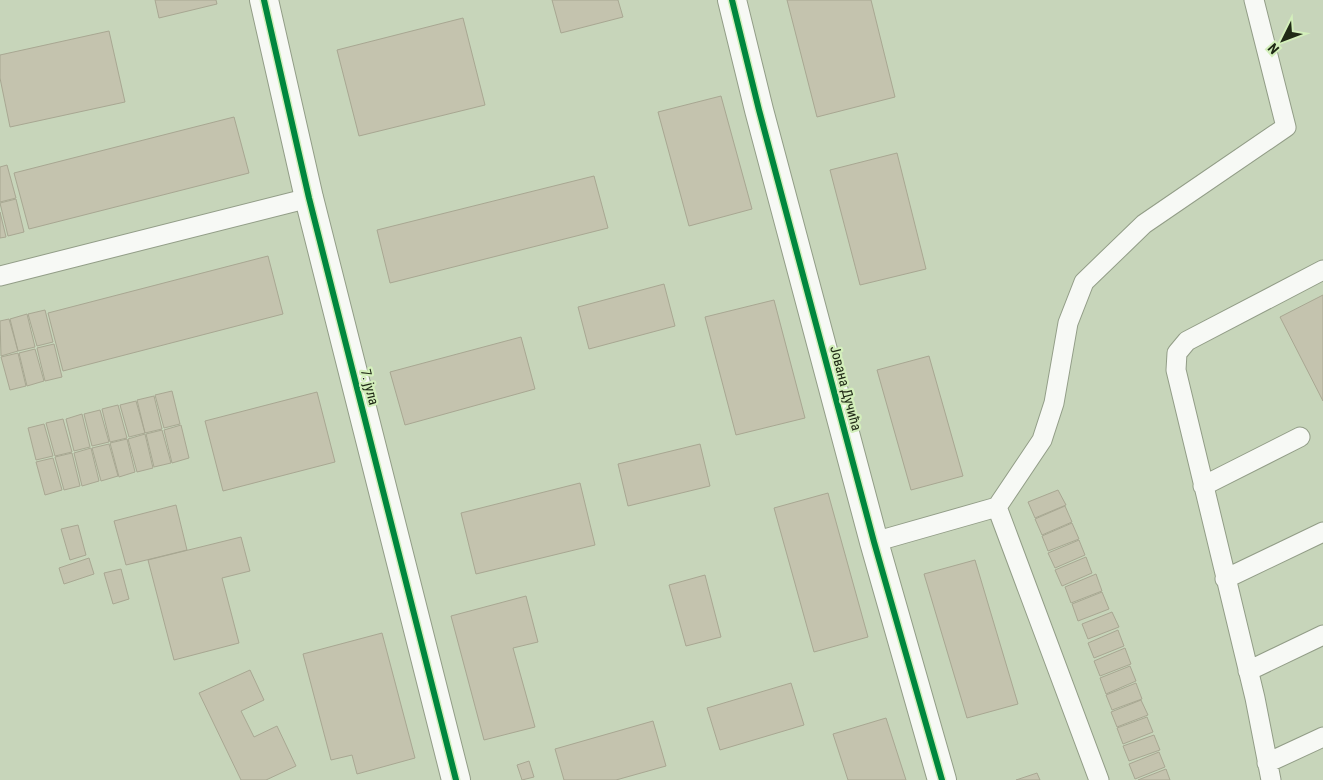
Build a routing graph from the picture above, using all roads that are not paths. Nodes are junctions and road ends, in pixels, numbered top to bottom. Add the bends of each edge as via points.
1 (264, 0) edge
2 (732, 0) edge
3 (1254, 0) edge
4 (309, 198) junction
5 (1323, 270) edge
6 (0, 276) edge
7 (1300, 437) dead end
8 (1203, 486) junction
9 (997, 507) junction
10 (1323, 532) edge
11 (874, 542) junction
12 (1226, 579) junction
13 (1323, 635) edge
14 (1248, 671) junction
15 (1323, 737) edge
16 (1269, 772) edge
17 (456, 780) edge
18 (942, 780) edge
19 (1099, 780) edge

1 - 4 street, 7. јула
2 - 11 street, Јована Дучића
3 - 9 lane via 1286,127 1144,224 1084,282 1068,323 1054,403 1042,440
4 - 6 lane
4 - 17 street, 7. јула
5 - 8 lane via 1187,341 1177,353 1176,370
7 - 8 lane
8 - 12 lane
9 - 11 lane
9 - 19 lane
10 - 12 lane
11 - 18 street, Јована Дучића
12 - 14 lane
13 - 14 lane
14 - 16 lane
15 - 16 lane

